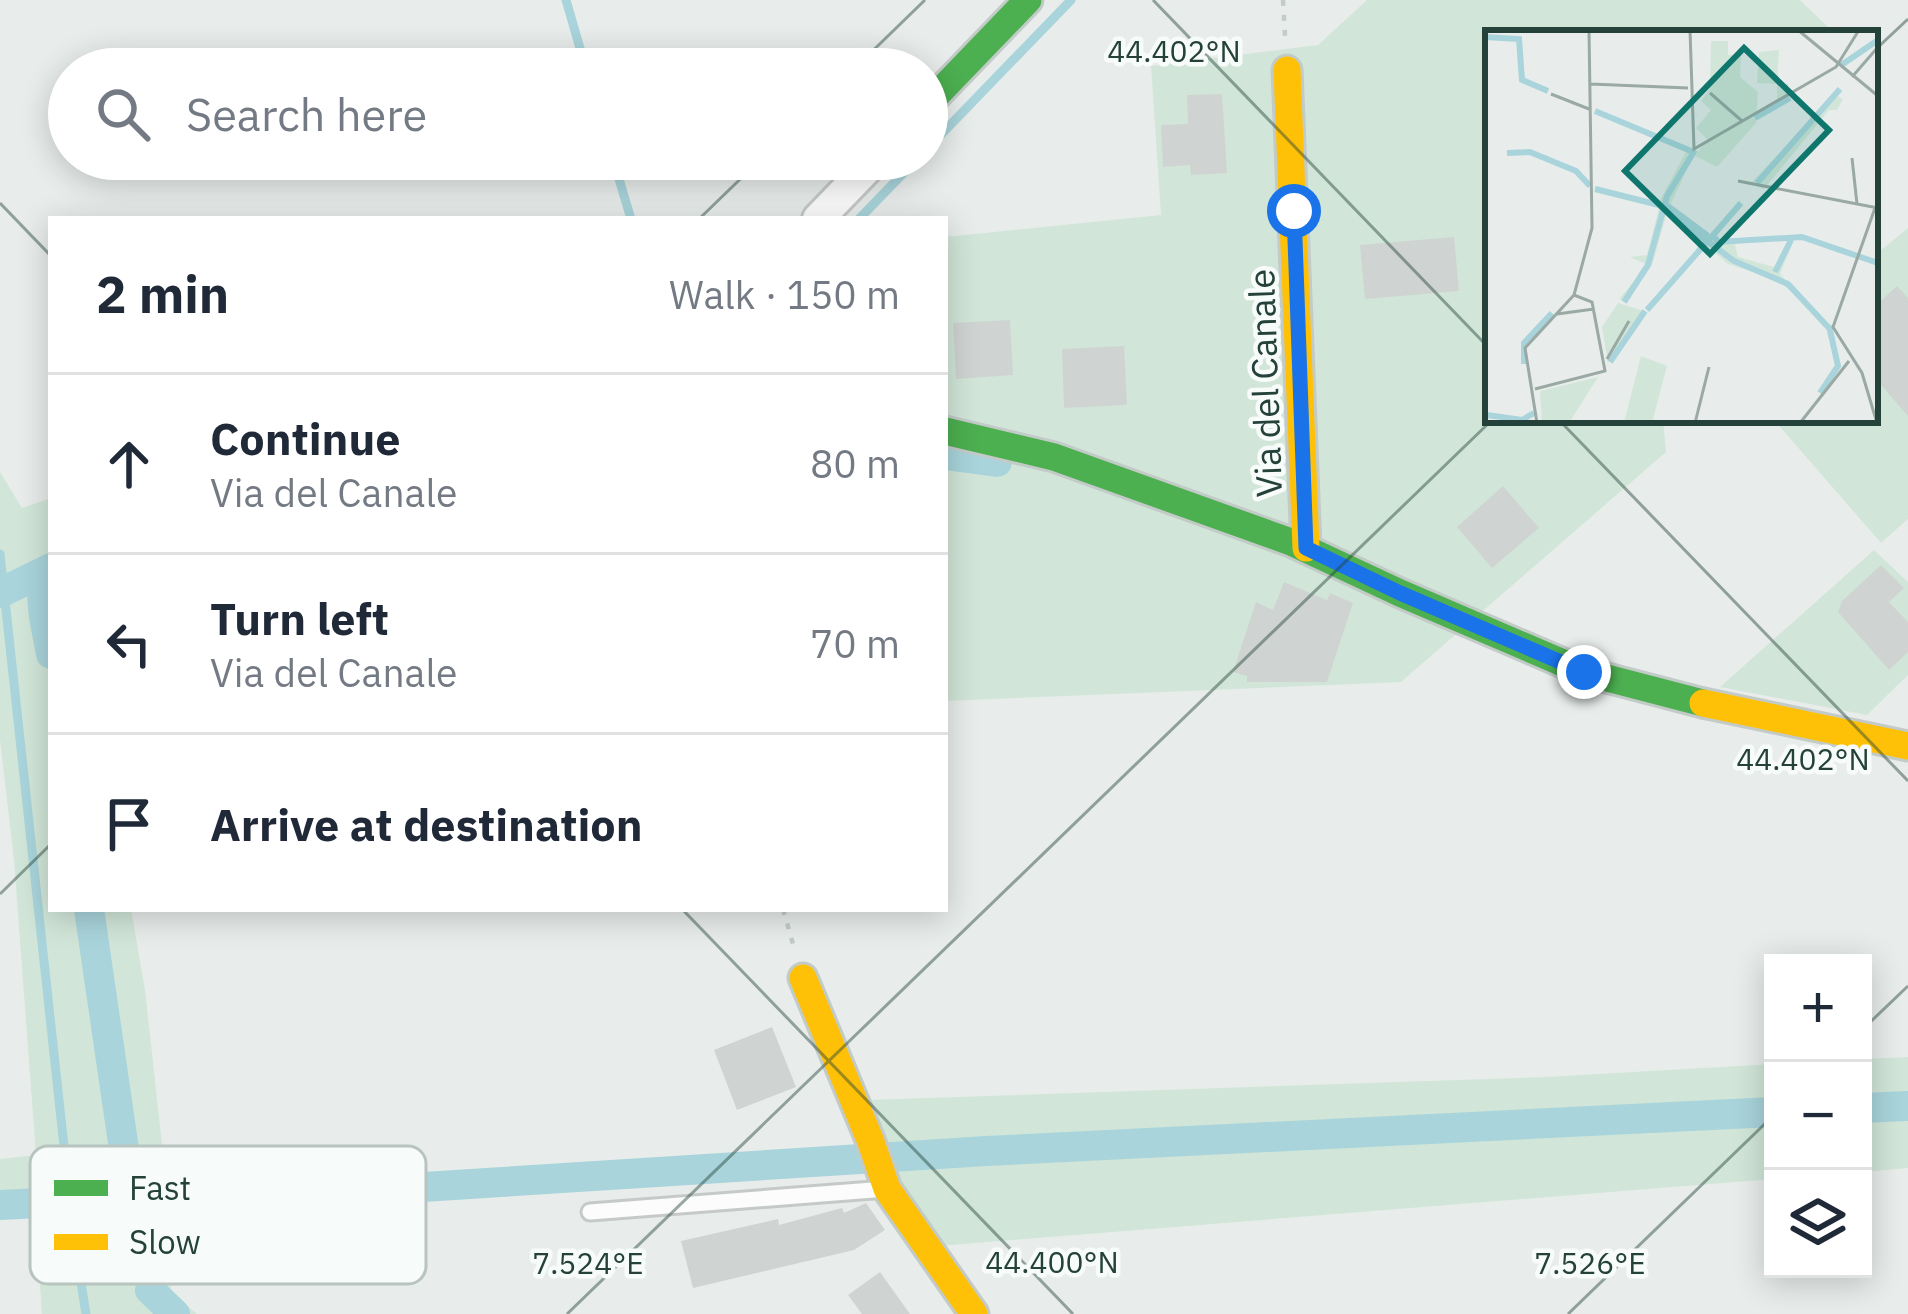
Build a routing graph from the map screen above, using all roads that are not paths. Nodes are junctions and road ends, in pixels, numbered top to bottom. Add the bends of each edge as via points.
1 (1028, 0) edge
2 (1286, 70) dead end
3 (948, 83) edge
4 (855, 180) edge
5 (821, 216) edge
6 (948, 432) edge
7 (1306, 548) junction
8 (1908, 746) edge
9 (803, 978) dead end
10 (884, 1182) junction
11 (590, 1212) dead end
12 (974, 1314) edge

1 - 3 street
2 - 7 street, Via del Canale
4 - 5 street
6 - 7 street, Via del Canale via 1054,457
7 - 8 street, Via del Canale via 1584,672
9 - 10 street
10 - 11 lane
10 - 12 street

